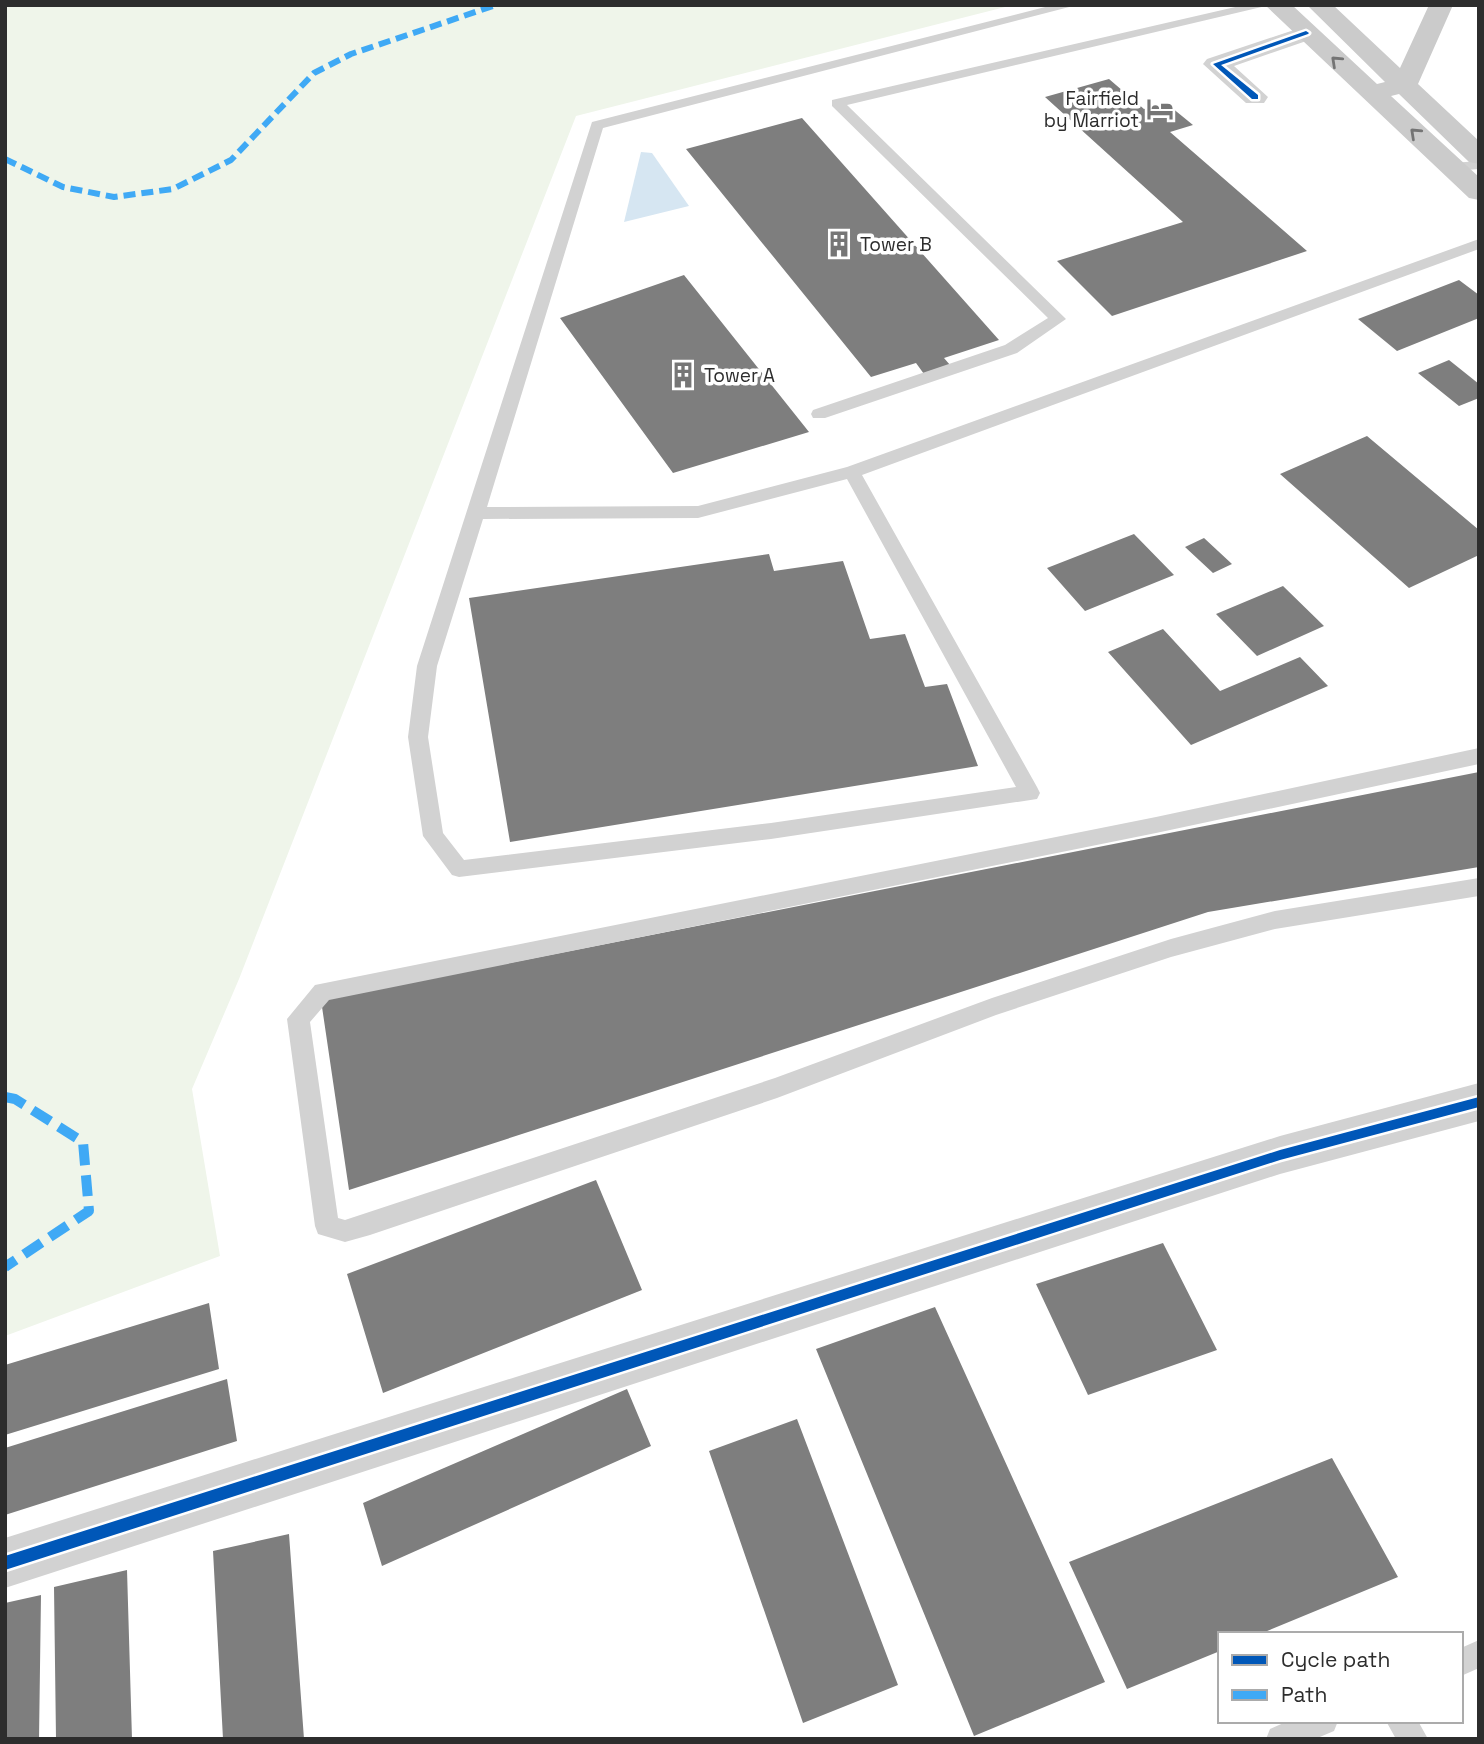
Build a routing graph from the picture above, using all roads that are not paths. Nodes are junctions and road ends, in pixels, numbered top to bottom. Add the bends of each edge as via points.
1 (1070, 5) edge
2 (1263, 5) edge
3 (1277, 5) edge
4 (1319, 5) edge
5 (1441, 5) edge
6 (1306, 33) junction
7 (1405, 85) junction
8 (1371, 93) junction
9 (1255, 97) dead end
10 (1479, 156) edge
11 (1479, 165) edge
12 (1452, 167) junction
13 (1479, 192) edge
14 (1479, 244) edge
15 (819, 414) dead end
16 (852, 472) junction
17 (476, 513) junction
18 (1479, 756) edge
19 (1479, 887) edge
20 (1479, 1102) edge
21 (5, 1563) edge
22 (1479, 1654) edge
23 (1463, 1661) edge
24 (1319, 1723) edge
25 (1402, 1723) edge
26 (1280, 1739) edge
27 (1414, 1739) edge

1 - 17 lane via 597,125
2 - 15 lane via 837,103 1058,319 1011,349
3 - 6 main road
4 - 7 main road
5 - 7 main road
8 -> 6 main road
6 - 9 street via 1216,64
7 - 8 main road
7 - 10 main road
12 -> 8 main road
11 - 12 lane
12 - 13 main road
14 - 16 lane
16 - 17 lane via 698,512
16 - 17 lane via 1030,793 459,869 433,836 418,737 427,666
18 - 19 lane via 323,992 298,1019 327,1226 345,1231 370,1224 778,1088 992,1007 1171,948 1275,920
20 - 21 street via 1280,1155
22 - 23 lane
24 - 26 lane
25 - 27 lane

